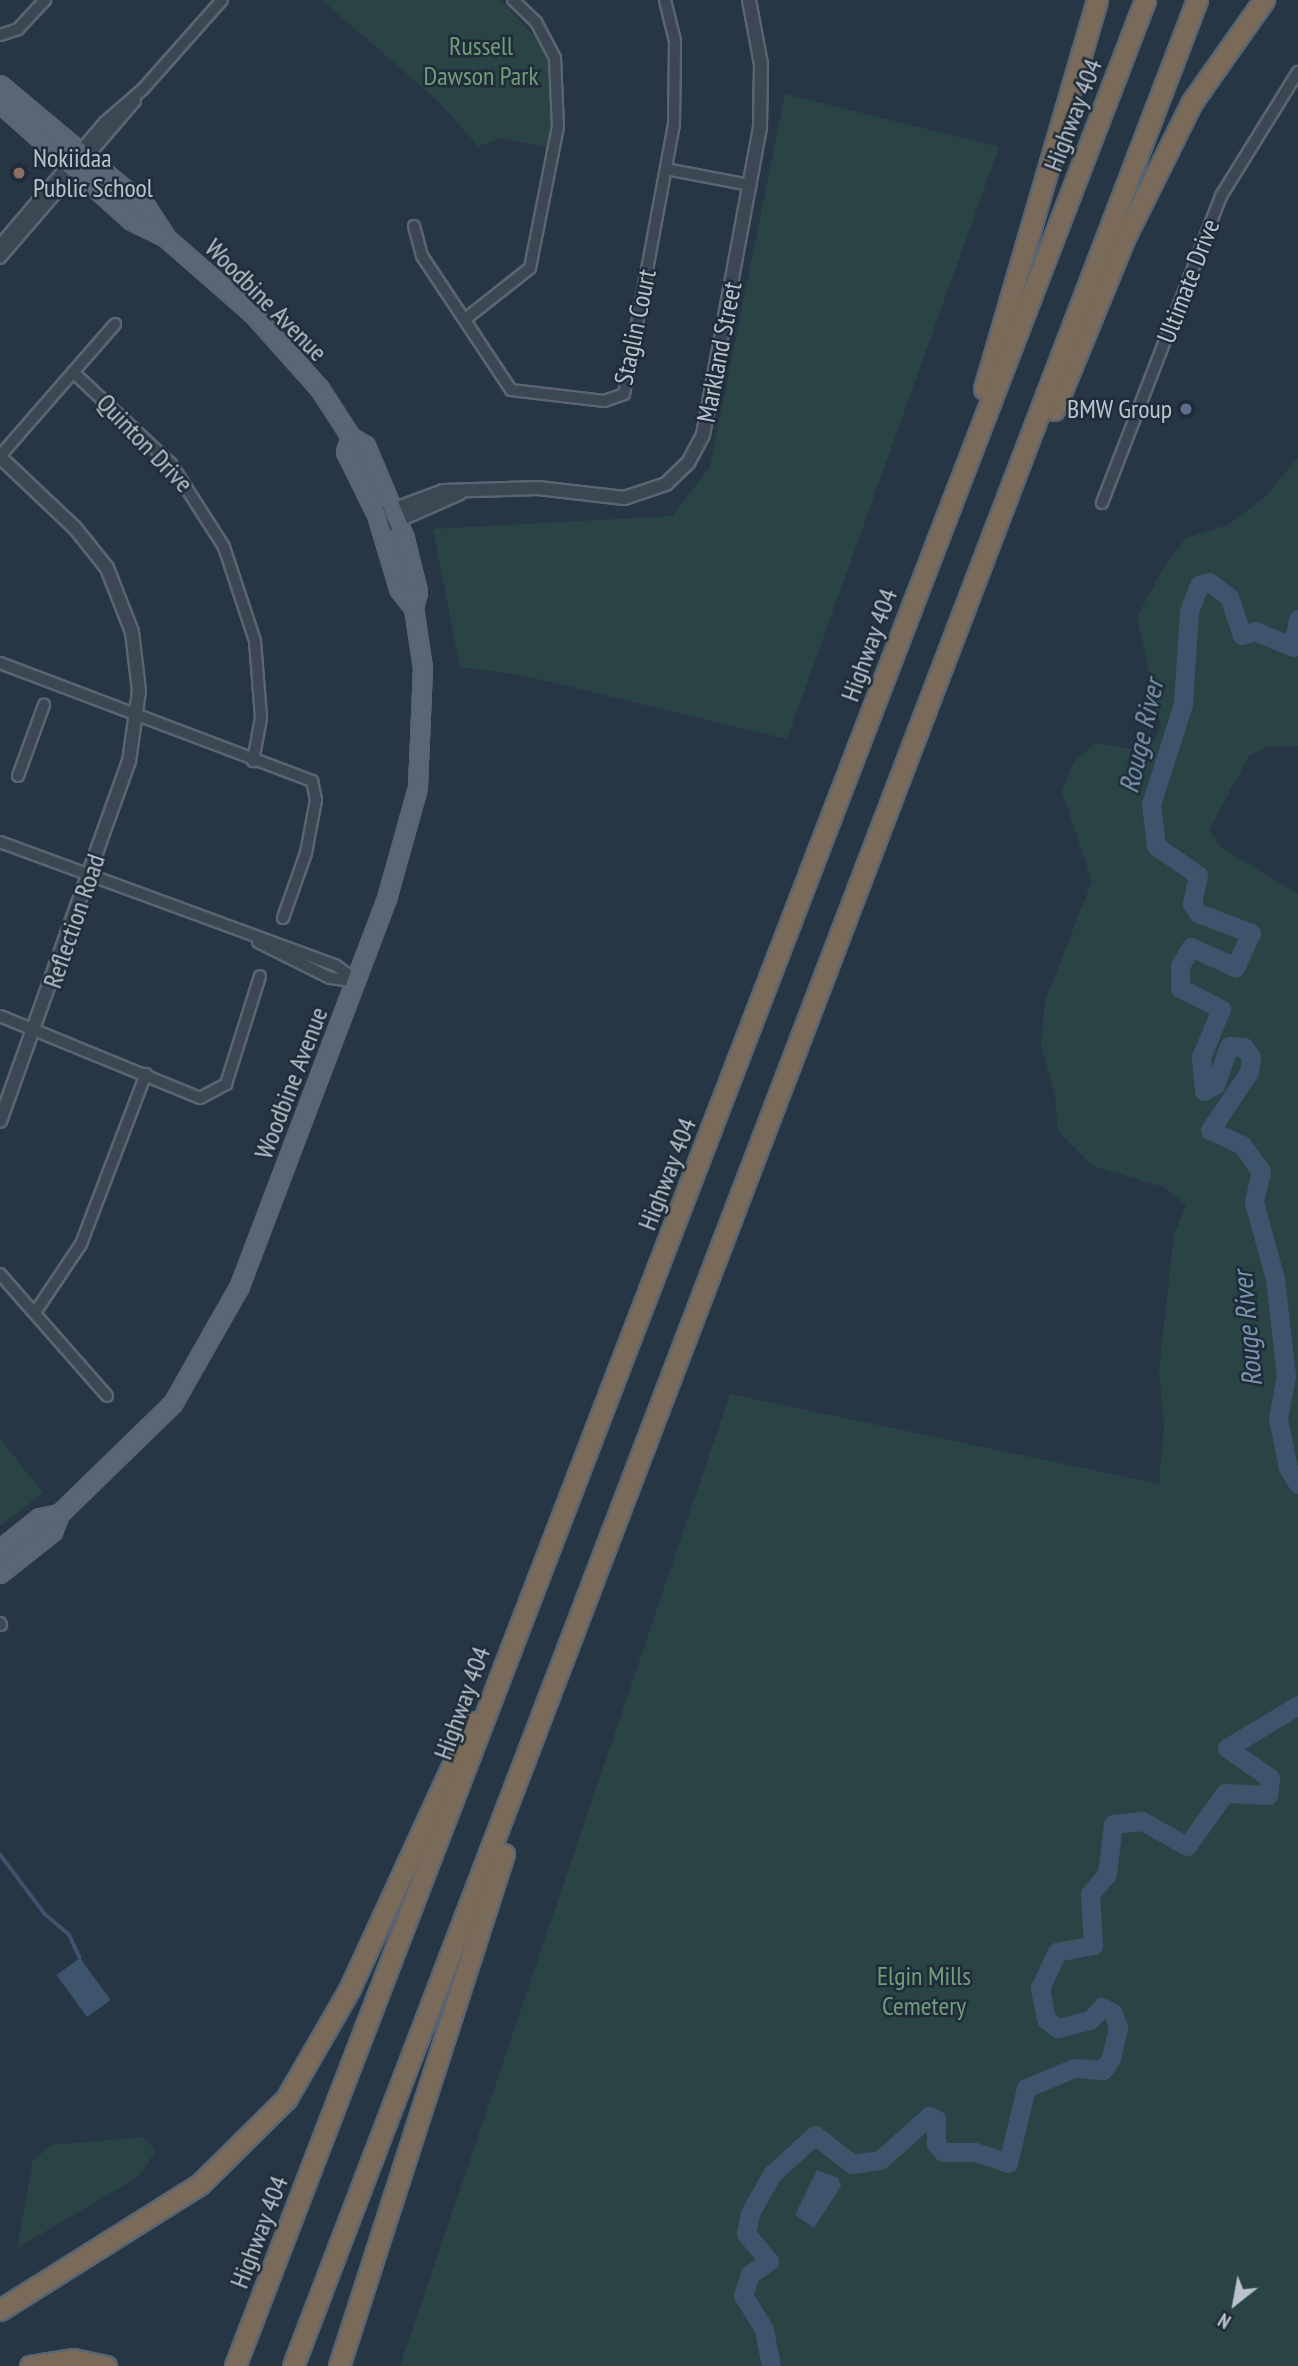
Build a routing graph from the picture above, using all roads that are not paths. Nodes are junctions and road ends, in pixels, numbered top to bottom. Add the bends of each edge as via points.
1 (45, 0) edge
2 (222, 0) edge
3 (513, 0) edge
4 (664, 0) edge
5 (749, 0) edge
6 (1097, 0) edge
7 (1145, 0) edge
8 (1196, 0) edge
9 (1264, 0) edge
10 (0, 34) edge
11 (1298, 72) edge
12 (0, 85) edge
13 (0, 103) edge
14 (86, 155) junction
15 (73, 169) junction
16 (666, 169) junction
17 (751, 185) junction
18 (414, 226) dead end
19 (165, 237) junction
20 (0, 245) edge
21 (0, 258) edge
22 (468, 317) junction
23 (115, 324) dead end
24 (73, 372) junction
25 (351, 437) junction
26 (0, 456) edge
27 (968, 460) junction
28 (1102, 503) dead end
29 (397, 515) junction
30 (379, 522) junction
31 (414, 608) junction
32 (950, 645) junction
33 (0, 663) edge
34 (44, 705) dead end
35 (138, 717) junction
36 (253, 761) junction
37 (18, 776) dead end
38 (0, 842) edge
39 (90, 877) junction
40 (283, 918) dead end
41 (260, 976) dead end
42 (357, 981) junction
43 (0, 1016) edge
44 (36, 1030) junction
45 (146, 1074) junction
46 (0, 1121) edge
47 (0, 1274) edge
48 (36, 1311) junction
49 (107, 1396) dead end
50 (60, 1514) junction
51 (0, 1550) edge
52 (0, 1574) edge
53 (514, 1636) junction
54 (531, 1749) junction
55 (0, 2310) edge
56 (30, 2366) edge
57 (106, 2366) edge
58 (235, 2366) edge
59 (293, 2366) edge
60 (339, 2366) edge

1 - 10 street via 18,29
2 - 14 street
3 - 22 street via 536,22 555,58 558,127 530,268
4 - 16 street, Staglin Court via 676,66
5 - 17 street, Markland Street via 763,94
6 - 27 highway via 999,327
7 - 27 highway, Highway 404
8 - 32 highway
9 - 32 highway via 1192,102 1124,239
11 - 28 street, Ultimate Drive via 1221,195
12 - 14 main road, Woodbine Avenue
13 - 15 main road, Woodbine Avenue
14 - 15 street
14 - 19 main road, Woodbine Avenue via 147,208
15 - 19 main road, Woodbine Avenue via 132,221
15 - 20 street
15 - 21 street
16 - 17 street
16 - 22 street, Staglin Court via 626,387 619,398 512,390
17 - 29 street, Markland Street via 703,435 682,471 654,490 624,498 538,488 460,493
18 - 22 street, Staglin Court via 422,256
19 - 25 main road, Woodbine Avenue via 288,349
23 - 24 street
24 - 26 street
24 - 36 street, Quinton Drive via 171,464 224,547 257,652 261,718
25 - 29 main road, Woodbine Avenue via 366,446
25 - 30 main road, Woodbine Avenue via 346,452
26 - 35 street, Reflection Road via 80,533 114,582 137,652
27 - 53 highway, Highway 404
29 - 30 street, Markland Street
29 - 31 main road, Woodbine Avenue via 418,592
30 - 31 main road, Woodbine Avenue via 399,589
31 - 42 main road, Woodbine Avenue via 423,668 418,788
32 - 54 highway
33 - 35 street
34 - 37 street
35 - 36 street
35 - 39 street, Reflection Road
36 - 40 street via 312,781 316,800 306,853
38 - 39 street
39 - 42 street via 255,940 335,965
39 - 44 street, Reflection Road
41 - 45 street via 226,1084 200,1098
42 - 50 main road, Woodbine Avenue via 239,1288 206,1350 173,1404
43 - 44 street
44 - 45 street
44 - 46 street, Reflection Road
45 - 48 street via 81,1244
47 - 48 street
48 - 49 street
50 - 51 main road, Woodbine Avenue via 40,1518
50 - 52 main road, Woodbine Avenue via 53,1532
53 - 55 highway via 349,1990 286,2099 200,2184
53 - 58 highway, Highway 404
54 - 59 highway
54 - 60 highway via 531,1773
56 - 57 highway via 73,2359

